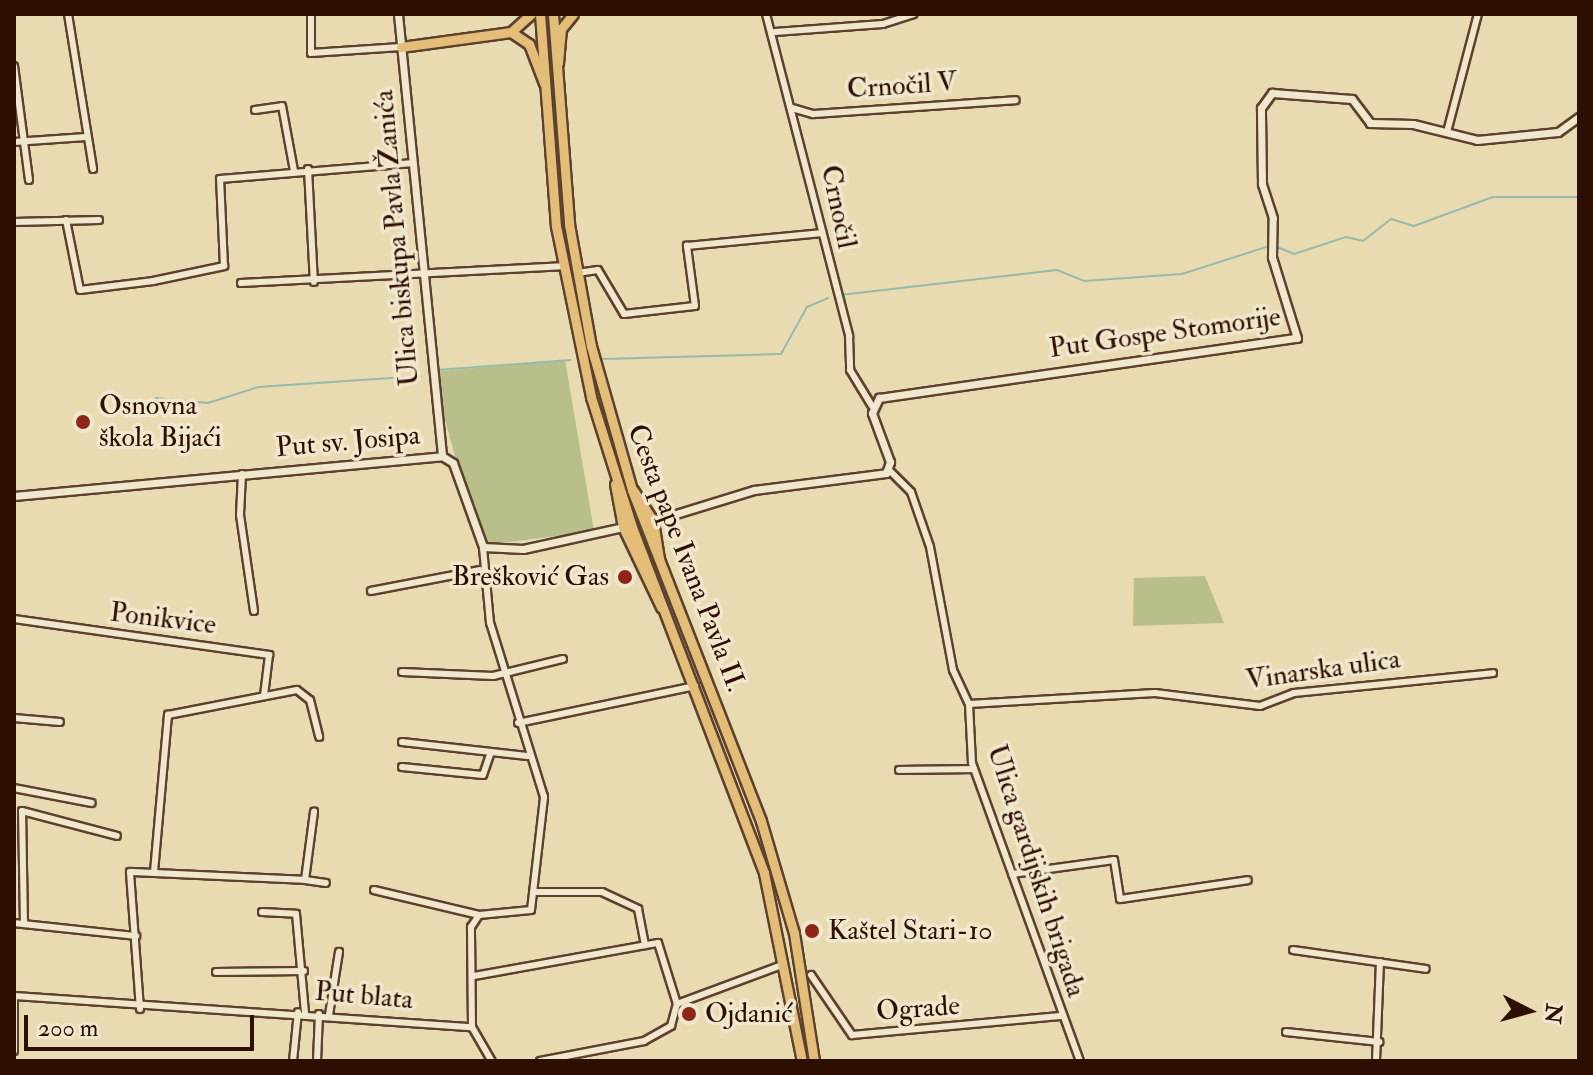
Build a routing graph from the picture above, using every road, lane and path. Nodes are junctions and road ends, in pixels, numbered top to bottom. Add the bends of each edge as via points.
1 (68, 14) edge
2 (311, 14) edge
3 (398, 14) edge
4 (531, 14) edge
5 (540, 14) edge
6 (553, 14) edge
7 (573, 14) edge
8 (766, 14) edge
9 (913, 14) edge
10 (1478, 14) edge
11 (511, 32) junction
12 (775, 32) junction
13 (401, 47) junction
14 (14, 66) edge
15 (556, 66) junction
16 (544, 83) junction
17 (1016, 100) dead end
18 (16, 104) edge
19 (792, 108) junction
20 (255, 110) dead end
21 (1579, 117) edge
22 (1447, 132) junction
23 (86, 137) junction
24 (14, 142) edge
25 (24, 142) junction
26 (413, 163) junction
27 (93, 169) dead end
28 (308, 169) junction
29 (294, 171) junction
30 (29, 180) dead end
31 (66, 220) junction
32 (99, 220) dead end
33 (14, 222) edge
34 (822, 233) junction
35 (562, 266) junction
36 (577, 273) junction
37 (426, 278) junction
38 (314, 282) junction
39 (241, 283) dead end
40 (872, 406) junction
41 (442, 456) junction
42 (889, 470) junction
43 (242, 474) junction
44 (616, 481) junction
45 (632, 490) junction
46 (14, 496) edge
47 (653, 521) junction
48 (623, 527) junction
49 (483, 547) junction
50 (659, 562) junction
51 (480, 570) junction
52 (371, 591) dead end
53 (254, 611) dead end
54 (666, 611) junction
55 (14, 619) edge
56 (563, 659) dead end
57 (509, 671) junction
58 (402, 672) dead end
59 (1493, 673) dead end
60 (697, 686) junction
61 (264, 694) junction
62 (969, 704) junction
63 (14, 718) edge
64 (60, 722) dead end
65 (518, 723) junction
66 (319, 737) dead end
67 (402, 742) dead end
68 (491, 752) junction
69 (527, 756) junction
70 (402, 767) dead end
71 (974, 769) junction
72 (899, 770) dead end
73 (14, 788) edge
74 (92, 803) dead end
75 (314, 812) dead end
76 (117, 836) dead end
77 (154, 872) junction
78 (1012, 874) junction
79 (305, 880) junction
80 (1248, 880) dead end
81 (326, 883) dead end
82 (374, 890) dead end
83 (534, 892) junction
84 (262, 912) dead end
85 (479, 915) junction
86 (14, 923) edge
87 (24, 924) junction
88 (136, 936) junction
89 (645, 945) junction
90 (1293, 950) dead end
91 (339, 952) dead end
92 (1380, 962) junction
93 (779, 966) dead end
94 (1426, 969) dead end
95 (304, 971) junction
96 (216, 972) dead end
97 (811, 975) dead end
98 (474, 976) junction
99 (14, 996) edge
100 (677, 1004) junction
101 (140, 1009) junction
102 (301, 1012) junction
103 (319, 1014) junction
104 (329, 1015) junction
105 (1060, 1016) junction
106 (472, 1027) junction
107 (1286, 1032) dead end
108 (1379, 1042) junction
109 (14, 1051) edge
110 (293, 1061) edge
111 (317, 1061) edge
112 (492, 1061) edge
113 (540, 1061) edge
114 (802, 1061) edge
115 (814, 1061) edge
116 (1080, 1061) edge
117 (1376, 1061) edge

1 - 23 street
2 - 13 street via 311,53
3 - 13 street, Ulica biskupa Pavla Žanića
4 - 11 main road
5 - 16 main road, Cesta pape Ivana Pavla II.
6 - 15 main road, Cesta pape Ivana Pavla II.
7 - 15 main road via 561,29
8 - 12 street, Crnočil
9 - 12 street via 883,24
10 - 22 street
11 - 13 main road
11 - 16 main road via 529,44
12 - 19 street, Crnočil
13 - 26 street, Ulica biskupa Pavla Žanića
14 - 18 street
15 - 36 main road, Cesta pape Ivana Pavla II.
16 - 35 main road, Cesta pape Ivana Pavla II.
17 - 19 street, Crnočil V via 813,114
18 - 25 street
19 - 34 street, Crnočil
20 - 29 street via 282,106
21 - 22 street, Put Gospe Stomorije via 1558,132 1512,139
22 - 40 street, Put Gospe Stomorije via 1370,123 1352,99 1337,96 1266,97 1262,184 1273,218 1272,257 1297,338 891,395
23 - 25 street
23 - 27 street
24 - 25 street
25 - 30 street
26 - 28 street
26 - 37 street, Ulica biskupa Pavla Žanića
28 - 29 street
28 - 38 street
29 - 31 street via 220,179 224,266 173,277 80,290
31 - 32 street
31 - 33 street
34 - 36 street via 687,246 695,306 624,314 598,270
34 - 40 street, Crnočil via 849,336 850,370
35 - 37 street
35 - 44 main road, Cesta pape Ivana Pavla II.
36 - 45 main road, Cesta pape Ivana Pavla II.
37 - 38 street
37 - 41 street, Ulica biskupa Pavla Žanića via 423,328
38 - 39 street
40 - 42 street
41 - 43 street, Put sv. Josipa
41 - 49 street, Put sv. Josipa via 453,463
42 - 47 street via 808,488 754,490
42 - 62 street, Ulica gardijskih brigada via 911,492 930,547 953,670
43 - 46 street, Put sv. Josipa
43 - 53 street via 240,515
44 - 48 main road
44 - 54 main road, Cesta pape Ivana Pavla II.
45 - 47 main road
45 - 50 main road, Cesta pape Ivana Pavla II.
47 - 50 main road
48 - 49 street via 523,549
48 - 54 main road
49 - 51 street
50 - 115 main road, Cesta pape Ivana Pavla II. via 769,847 798,948
51 - 52 street
51 - 57 street
54 - 60 main road, Cesta pape Ivana Pavla II.
55 - 61 street, Ponikvice via 269,655
56 - 57 street
57 - 58 street
57 - 65 street
59 - 62 street, Vinarska ulica via 1294,693 1260,706 1145,693
60 - 65 street
60 - 114 main road, Cesta pape Ivana Pavla II. via 764,873
61 - 66 street via 297,690 310,700
61 - 77 street via 168,715
62 - 71 street, Ulica gardijskih brigada
63 - 64 street
65 - 69 street
67 - 68 street
68 - 69 street
68 - 70 street via 483,775
69 - 83 street via 542,776 544,797
71 - 72 street
71 - 78 street, Ulica gardijskih brigada
73 - 74 street
75 - 79 street
76 - 87 street via 22,811
77 - 79 street
77 - 88 street via 130,872
78 - 80 street via 1114,860 1120,899
78 - 105 street, Ulica gardijskih brigada via 1035,921
79 - 81 street
82 - 85 street
83 - 85 street via 527,913
83 - 89 street via 602,892 626,903 638,909
84 - 95 street via 296,914
85 - 98 street via 469,941
86 - 87 street
87 - 88 street
88 - 101 street
89 - 98 street
89 - 100 street via 658,943
90 - 92 street
91 - 104 street
92 - 94 street
92 - 108 street
93 - 100 street
95 - 96 street
95 - 102 street
97 - 105 street, Ograde via 852,1035
98 - 106 street
99 - 101 street, Put blata
99 - 109 street
100 - 113 street via 663,1033
101 - 102 street, Put blata
102 - 103 street, Put blata
102 - 110 street
103 - 104 street, Put blata
103 - 111 street
104 - 106 street, Put blata
105 - 116 street, Ulica gardijskih brigada
106 - 112 street
107 - 108 street
108 - 117 street

